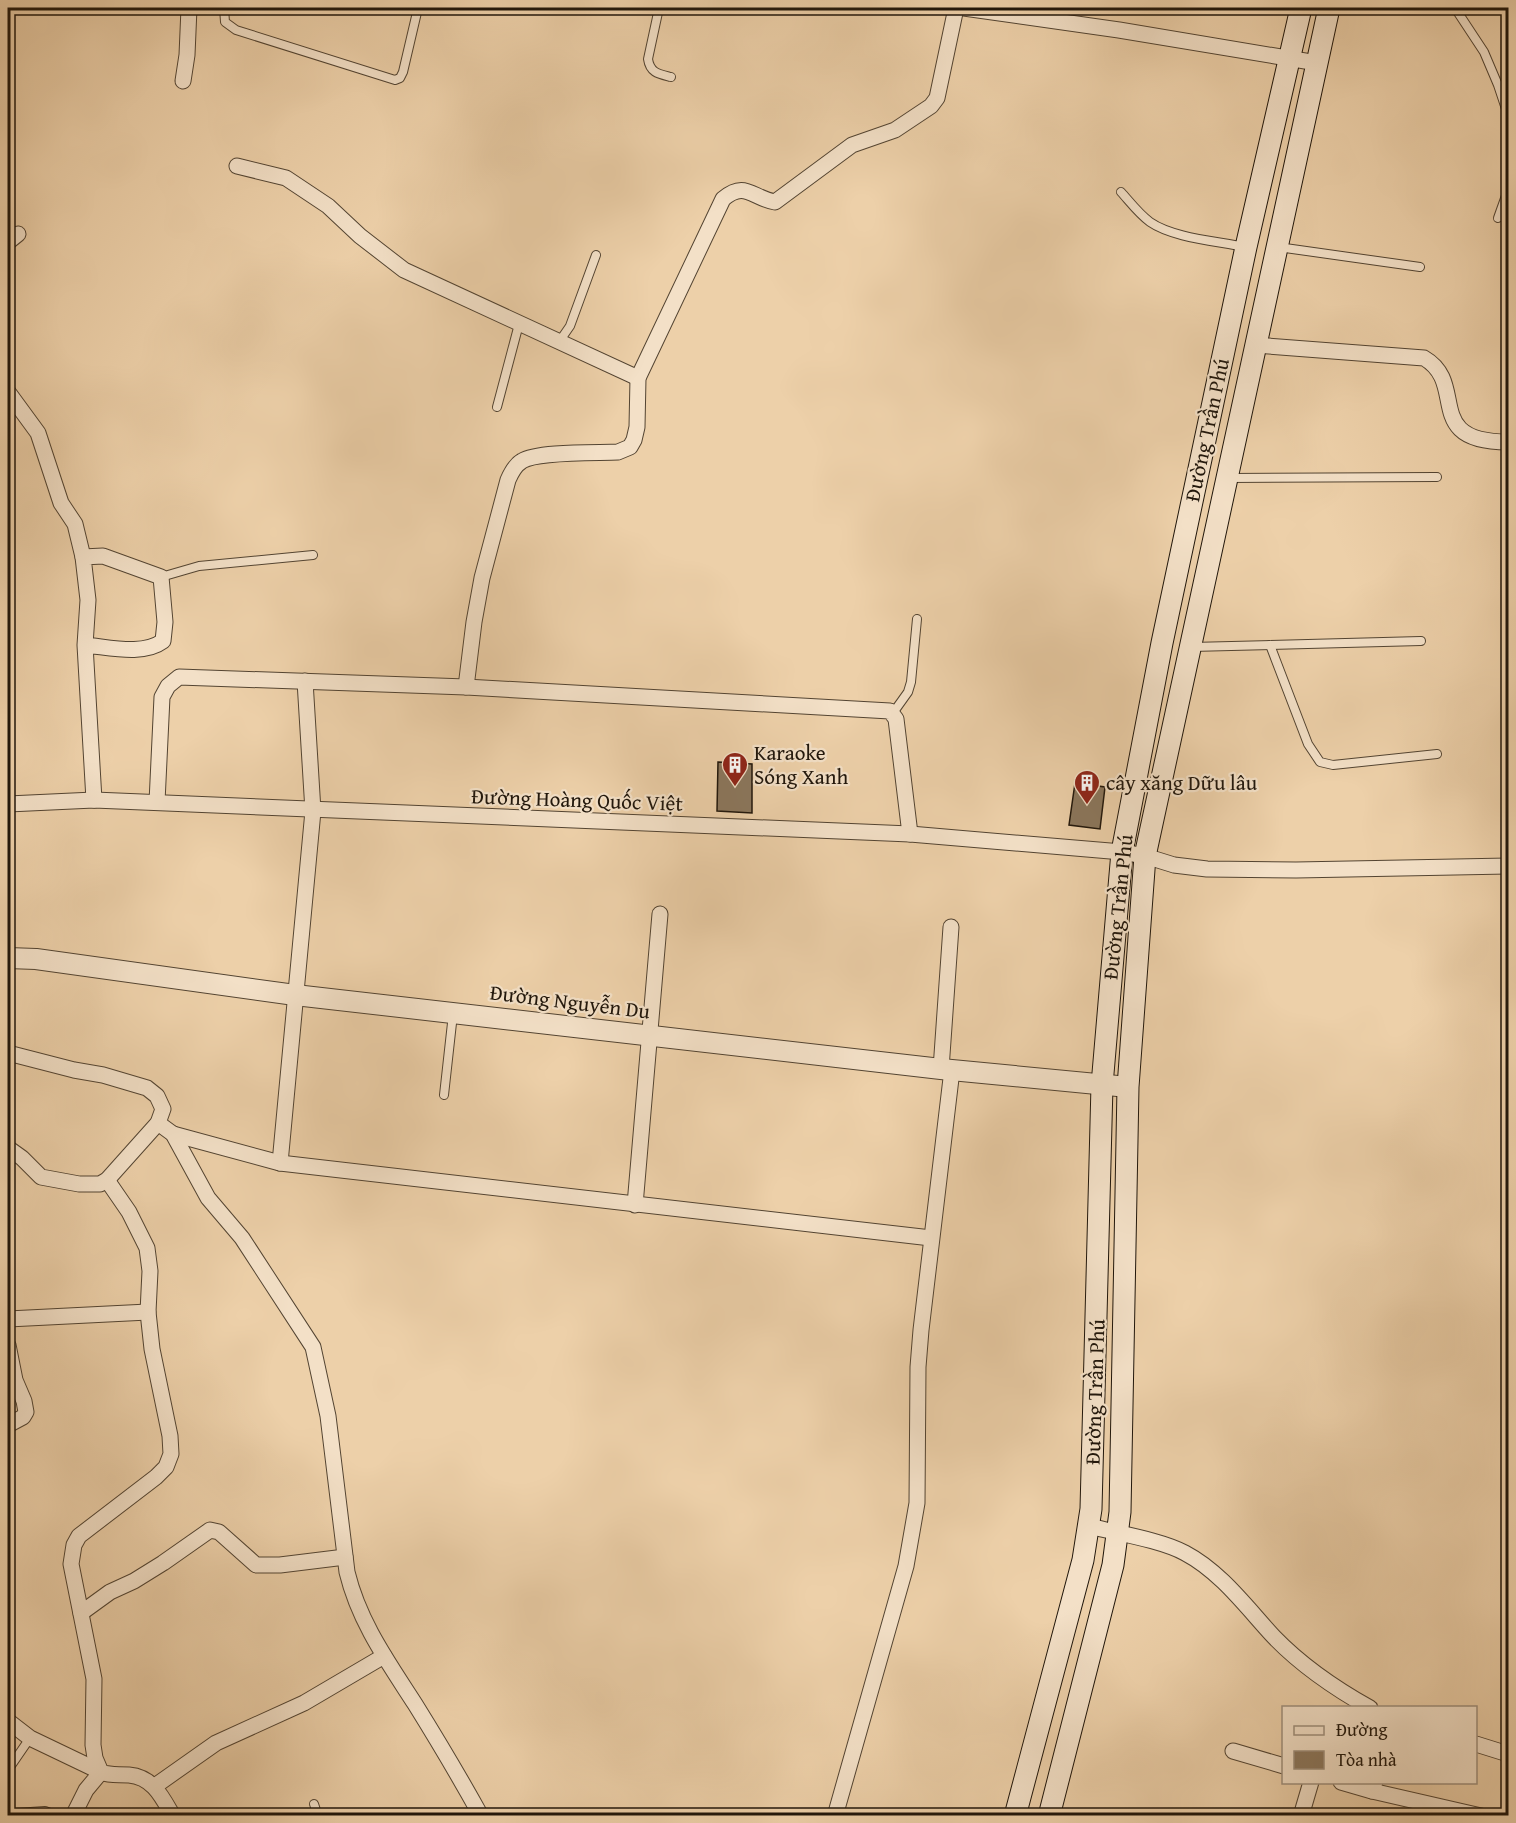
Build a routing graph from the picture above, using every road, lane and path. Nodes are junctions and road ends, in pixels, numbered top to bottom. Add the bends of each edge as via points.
1 (189, 8) edge
2 (224, 8) edge
3 (418, 8) edge
4 (659, 8) edge
5 (956, 8) edge
6 (964, 8) edge
7 (1301, 8) edge
8 (1329, 8) edge
9 (1455, 8) edge
10 (1289, 58) junction
11 (1317, 63) junction
12 (671, 77) dead end
13 (183, 81) dead end
14 (1509, 115) edge
15 (237, 166) dead end
16 (1509, 190) edge
17 (1121, 192) dead end
18 (1498, 218) dead end
19 (1246, 247) junction
20 (1277, 247) junction
21 (596, 255) dead end
22 (1420, 267) dead end
23 (519, 324) junction
24 (559, 342) junction
25 (1255, 345) junction
26 (638, 378) junction
27 (8, 392) edge
28 (496, 407) dead end
29 (1509, 442) edge
30 (1437, 477) dead end
31 (1227, 478) junction
32 (313, 555) dead end
33 (83, 557) junction
34 (161, 577) junction
35 (916, 619) dead end
36 (1421, 641) dead end
37 (85, 645) junction
38 (1270, 645) junction
39 (1190, 647) junction
40 (305, 681) junction
41 (466, 687) junction
42 (893, 713) junction
43 (1437, 754) dead end
44 (94, 800) junction
45 (157, 802) junction
46 (8, 804) edge
47 (313, 811) junction
48 (910, 834) junction
49 (1122, 852) junction
50 (1145, 856) junction
51 (1509, 866) edge
52 (660, 914) dead end
53 (951, 927) dead end
54 (8, 958) edge
55 (295, 995) junction
56 (453, 1013) junction
57 (649, 1035) junction
58 (8, 1053) edge
59 (947, 1070) junction
60 (1102, 1085) junction
61 (1128, 1087) junction
62 (444, 1095) dead end
63 (158, 1123) junction
64 (173, 1134) junction
65 (8, 1148) edge
66 (280, 1164) junction
67 (107, 1180) junction
68 (635, 1205) junction
69 (931, 1238) junction
70 (148, 1312) junction
71 (8, 1319) edge
72 (8, 1345) edge
73 (8, 1425) edge
74 (1089, 1526) junction
75 (1117, 1533) junction
76 (345, 1557) junction
77 (81, 1613) junction
78 (384, 1656) junction
79 (1368, 1706) edge
80 (8, 1721) edge
81 (30, 1738) junction
82 (1477, 1744) edge
83 (1233, 1752) dead end
84 (1509, 1754) edge
85 (1282, 1765) edge
86 (8, 1770) edge
87 (101, 1772) junction
88 (1310, 1784) edge
89 (1354, 1784) edge
90 (155, 1786) junction
91 (1374, 1787) edge
92 (314, 1804) dead end
93 (16, 1813) dead end
94 (1159, 1813) dead end
95 (58, 1815) edge
96 (73, 1815) edge
97 (173, 1815) edge
98 (318, 1815) edge
99 (481, 1815) edge
100 (835, 1815) edge
101 (1015, 1815) edge
102 (1049, 1815) edge
103 (1178, 1815) edge
104 (1301, 1815) edge
105 (1481, 1815) edge

1 - 13 street
2 - 3 lane via 225,22 236,30 395,80 403,72
4 - 12 lane via 649,67
5 - 26 street via 931,106 895,130 852,145 775,202 742,189 723,199
6 - 10 street
7 - 10 main road, Đường Trần Phú
8 - 11 main road, Đường Trần Phú
9 - 14 lane via 1484,52
10 - 11 street
10 - 19 main road, Đường Trần Phú
11 - 20 main road, Đường Trần Phú
15 - 23 street via 286,178 328,206 404,270
16 - 18 lane
17 - 19 lane via 1141,215 1158,226
19 - 49 main road, Đường Trần Phú
20 - 22 lane
20 - 25 main road, Đường Trần Phú
21 - 24 lane via 570,326
23 - 24 street
23 - 28 lane
24 - 26 street
25 - 29 street via 1424,358 1434,363 1442,375 1451,416 1460,428 1472,438
25 - 31 main road, Đường Trần Phú
26 - 41 street via 637,427 630,447 618,452 538,456 523,460 513,470 482,578
27 - 33 street via 38,433 61,503 75,524
30 - 31 lane
31 - 39 main road, Đường Trần Phú
32 - 34 lane via 199,566
33 - 34 street via 103,556
33 - 37 street via 88,600
34 - 37 street via 164,641 144,649
35 - 42 lane via 913,675 908,692
36 - 38 lane
37 - 44 street
38 - 39 lane
38 - 43 lane via 1308,744 1320,762 1333,765
39 - 50 main road, Đường Trần Phú
40 - 41 street
40 - 45 street via 179,677 162,697
40 - 47 street
41 - 42 street
42 - 48 street
44 - 45 street, Đường Hoàng Quốc Việt
44 - 46 street, Đường Hoàng Quốc Việt
45 - 47 street, Đường Hoàng Quốc Việt
47 - 48 street, Đường Hoàng Quốc Việt
47 - 55 street
48 - 49 street, Đường Hoàng Quốc Việt
49 - 50 street, Đường Hoàng Quốc Việt
49 - 60 main road, Đường Trần Phú
50 - 51 street, Đường Hoàng Quốc Việt via 1174,866 1218,869
50 - 61 main road, Đường Trần Phú
52 - 57 street
53 - 59 street
54 - 55 street, Đường Nguyễn Du
55 - 56 street, Đường Nguyễn Du
55 - 66 street
56 - 57 street, Đường Nguyễn Du
56 - 62 lane
57 - 59 street, Đường Nguyễn Du
57 - 68 street
58 - 63 street via 147,1088 157,1096 163,1109
59 - 60 street, Đường Nguyễn Du
59 - 69 street
60 - 61 street, Đường Nguyễn Du
60 - 74 main road, Đường Trần Phú
61 - 75 main road, Đường Trần Phú
63 - 64 street
63 - 67 street
64 - 66 street
64 - 76 street via 208,1198 242,1238 313,1347 328,1416
65 - 67 street via 41,1177 80,1184
66 - 68 street
67 - 70 street via 147,1248
68 - 69 street
69 - 100 street via 918,1367 914,1523 906,1566
70 - 71 street
70 - 77 street via 171,1454 156,1477 79,1536 71,1564
72 - 73 street via 26,1412
74 - 75 street
74 - 101 main road, Đường Trần Phú
75 - 79 street via 1170,1547 1200,1562 1308,1667
75 - 102 main road, Đường Trần Phú via 1113,1565
76 - 77 street via 256,1565 219,1532 210,1530
76 - 78 street via 353,1597
77 - 87 street via 94,1679 94,1758
78 - 90 street via 304,1703 216,1743
78 - 99 street
80 - 81 street
81 - 86 lane
81 - 87 street
82 - 84 street
83 - 85 street
87 - 90 street via 142,1778
87 - 96 street
88 - 104 street
89 - 91 street
90 - 97 street
91 - 105 street
92 - 98 lane
93 - 95 lane via 45,1811
94 - 103 lane

